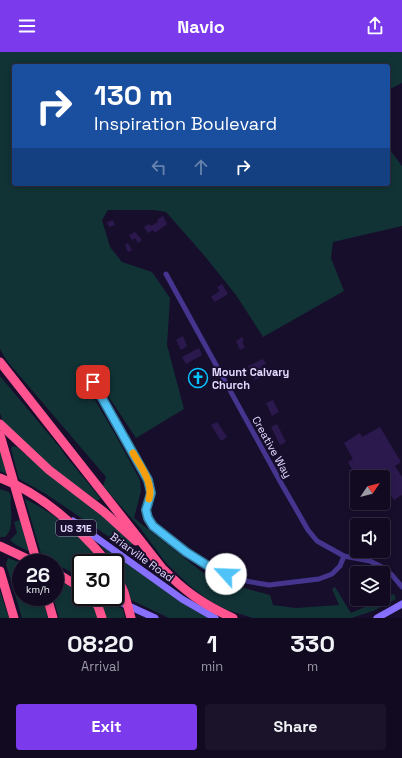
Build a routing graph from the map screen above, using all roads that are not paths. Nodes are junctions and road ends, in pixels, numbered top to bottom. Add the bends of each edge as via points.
1 (166, 274) dead end
2 (0, 362) edge
3 (93, 382) dead end
4 (0, 424) edge
5 (0, 435) edge
6 (0, 478) edge
7 (39, 497) junction
8 (0, 546) edge
9 (17, 554) edge
10 (33, 554) edge
11 (100, 554) edge
12 (153, 556) junction
13 (344, 556) junction
14 (0, 571) edge
15 (402, 587) edge
16 (124, 592) edge
17 (124, 604) edge
18 (402, 604) edge
19 (50, 606) edge
20 (98, 606) edge
21 (384, 614) junction
22 (13, 615) edge
23 (53, 618) edge
24 (102, 618) edge
25 (131, 618) edge
26 (155, 618) edge
27 (215, 618) edge
28 (233, 618) edge
29 (372, 618) edge
30 (377, 618) edge

1 - 13 street, Creative Way via 308,530 318,541
2 - 12 highway
3 - 13 street via 148,480 151,493 146,510 148,518 153,526 186,552 213,569 240,580 269,586 319,579 332,574 340,566
4 - 12 highway via 44,466 104,512
5 - 10 highway, bridge
6 - 7 highway, US 31E
7 - 11 highway, US 31E via 75,527
7 - 27 main road, Briarville Road via 182,599
8 - 9 highway
12 - 28 highway via 171,577 192,595
13 - 15 street, Creative Way via 370,561 382,567 392,574
14 - 22 highway
16 - 25 highway, bridge
17 - 26 main road
18 - 21 main road
19 - 23 highway
20 - 24 highway
21 - 29 main road
21 - 30 main road

